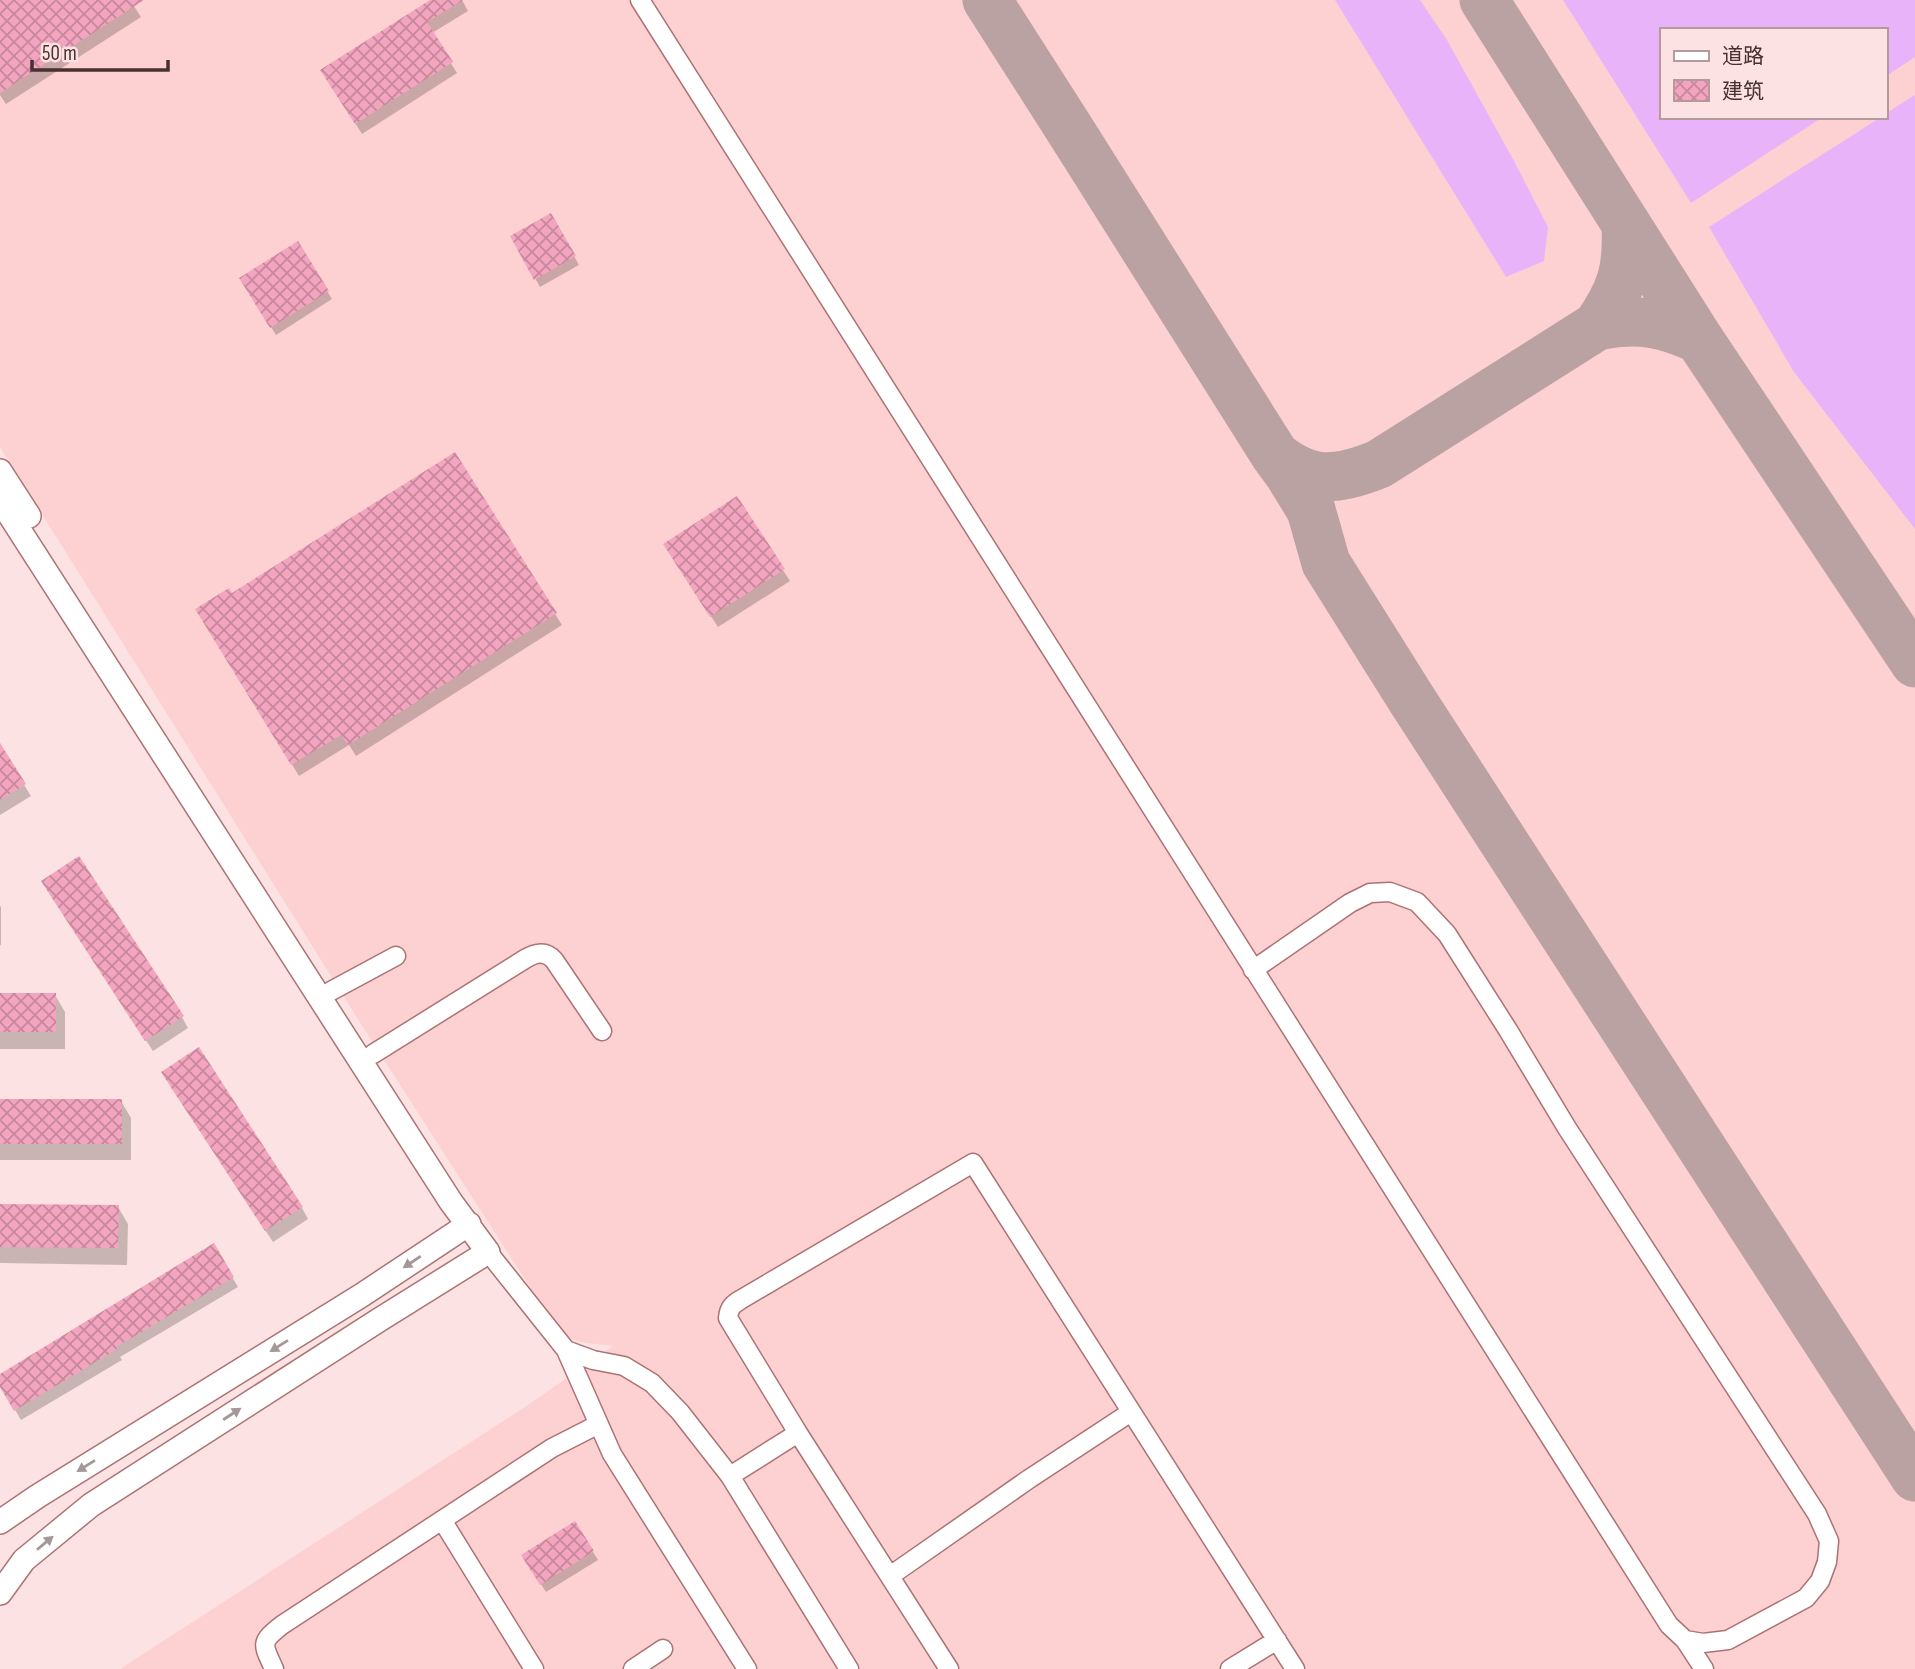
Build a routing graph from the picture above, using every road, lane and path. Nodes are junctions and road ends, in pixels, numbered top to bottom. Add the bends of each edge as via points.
1 (640, 0) edge
2 (0, 471) edge
3 (0, 500) edge
4 (396, 956) dead end
5 (1253, 970) junction
6 (331, 992) junction
7 (602, 1031) dead end
8 (373, 1054) junction
9 (469, 1224) junction
10 (488, 1252) junction
11 (566, 1350) junction
12 (1131, 1412) junction
13 (597, 1425) junction
14 (798, 1433) junction
15 (730, 1476) junction
16 (442, 1520) junction
17 (0, 1522) edge
18 (890, 1576) junction
19 (0, 1593) edge
20 (1277, 1640) junction
21 (1685, 1640) junction
22 (663, 1649) dead end
23 (274, 1669) edge
24 (534, 1669) edge
25 (633, 1669) edge
26 (747, 1669) edge
27 (849, 1669) edge
28 (949, 1669) edge
29 (1230, 1669) edge
30 (1295, 1669) edge
31 (1704, 1669) edge

1 - 5 lane
2 - 6 main road
3 - 9 main road
4 - 6 lane
5 - 21 lane via 1669,1625
5 - 21 lane via 1370,893 1390,892 1416,902 1447,934 1817,1514 1829,1541 1820,1581 1806,1598 1728,1640
6 - 8 main road
7 - 8 lane via 554,960 542,953 525,959
8 - 9 main road via 464,1195
9 - 10 main road
9 -> 17 main road
10 - 11 lane
19 -> 10 main road via 24,1560 90,1505
11 - 13 lane
11 - 15 lane via 624,1366 652,1383
12 - 14 lane via 973,1163 732,1306 730,1322
12 - 18 lane
12 - 20 lane
13 - 16 lane via 552,1448
13 - 26 lane
14 - 15 lane
14 - 18 lane
15 - 27 lane
16 - 23 lane via 268,1637 265,1650
16 - 24 lane
18 - 28 lane
20 - 29 lane
20 - 30 lane
21 - 31 lane
22 - 25 lane

